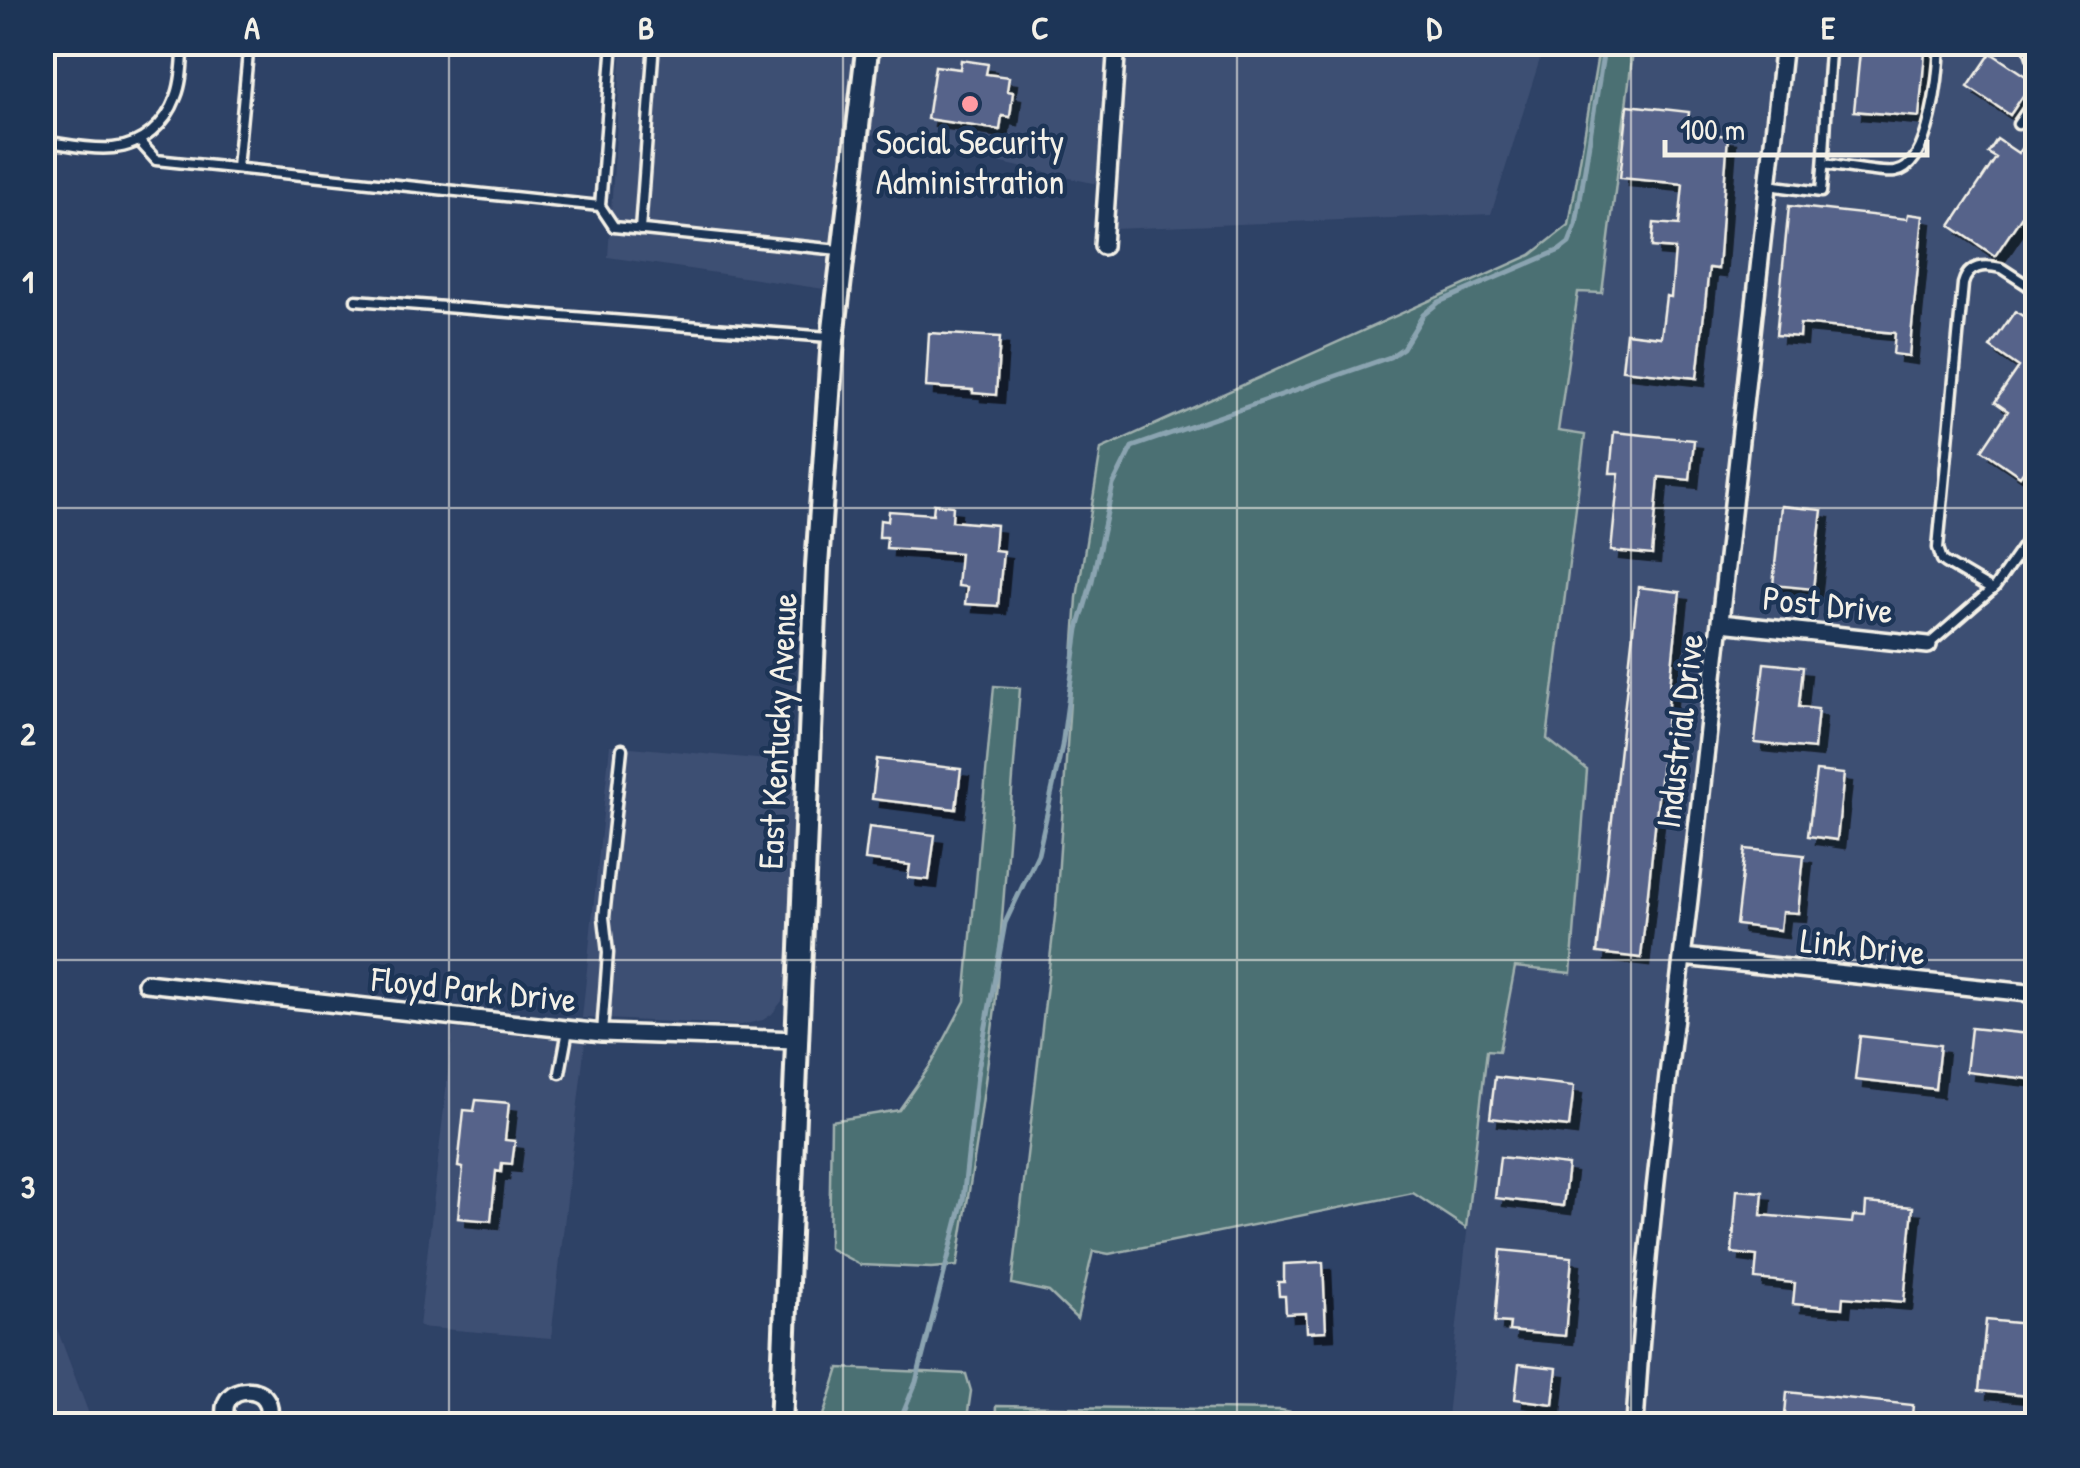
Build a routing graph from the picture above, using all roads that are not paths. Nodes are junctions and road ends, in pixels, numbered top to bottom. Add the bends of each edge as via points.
1 (184, 42) edge
2 (249, 42) edge
3 (612, 42) edge
4 (654, 42) edge
5 (868, 42) edge
6 (1118, 42) edge
7 (1784, 42) edge
8 (1831, 42) edge
9 (1940, 42) edge
10 (2027, 42) edge
11 (2038, 66) edge
12 (2038, 96) edge
13 (2018, 124) dead end
14 (138, 140) junction
15 (42, 141) edge
16 (1824, 164) junction
17 (237, 168) junction
18 (1768, 185) junction
19 (600, 206) junction
20 (640, 230) junction
21 (1103, 246) dead end
22 (844, 250) junction
23 (2038, 273) edge
24 (2033, 290) edge
25 (356, 300) dead end
26 (834, 338) junction
27 (2038, 526) edge
28 (1992, 590) junction
29 (1722, 623) junction
30 (1928, 645) joint
31 (622, 749) dead end
32 (1683, 957) junction
33 (146, 983) dead end
34 (2038, 994) edge
35 (568, 1030) junction
36 (602, 1033) junction
37 (796, 1040) junction
38 (560, 1073) dead end
39 (229, 1426) edge
40 (266, 1426) edge
41 (782, 1426) edge
42 (1636, 1426) edge

1 - 14 lane via 176,98 164,120
2 - 17 lane
3 - 19 lane
4 - 20 lane
5 - 22 street, East Kentucky Avenue
6 - 21 street
7 - 18 street, Industrial Drive
8 - 16 lane
9 - 16 lane via 1938,82 1916,159 1895,172
10 - 11 lane
12 - 13 lane
14 - 15 lane via 110,148
14 - 17 lane via 156,160
16 - 18 lane via 1821,192
17 - 19 lane
18 - 29 street, Industrial Drive
19 - 20 lane via 614,227
20 - 22 lane
22 - 26 street, East Kentucky Avenue
23 - 24 lane
24 - 28 lane via 2001,268 1986,266 1972,270 1963,284 1938,548 1946,564
25 - 26 lane
26 - 37 street, East Kentucky Avenue via 816,566
27 - 28 lane
28 - 30 lane
29 - 30 street, Post Drive
29 - 32 street, Industrial Drive
31 - 36 lane via 604,917
32 - 34 street, Link Drive
32 - 42 street, Industrial Drive
33 - 35 street, Floyd Park Drive
35 - 36 street, Floyd Park Drive
35 - 38 lane
36 - 37 street, Floyd Park Drive
37 - 41 street, East Kentucky Avenue
39 - 40 street via 226,1404 247,1389 268,1403

